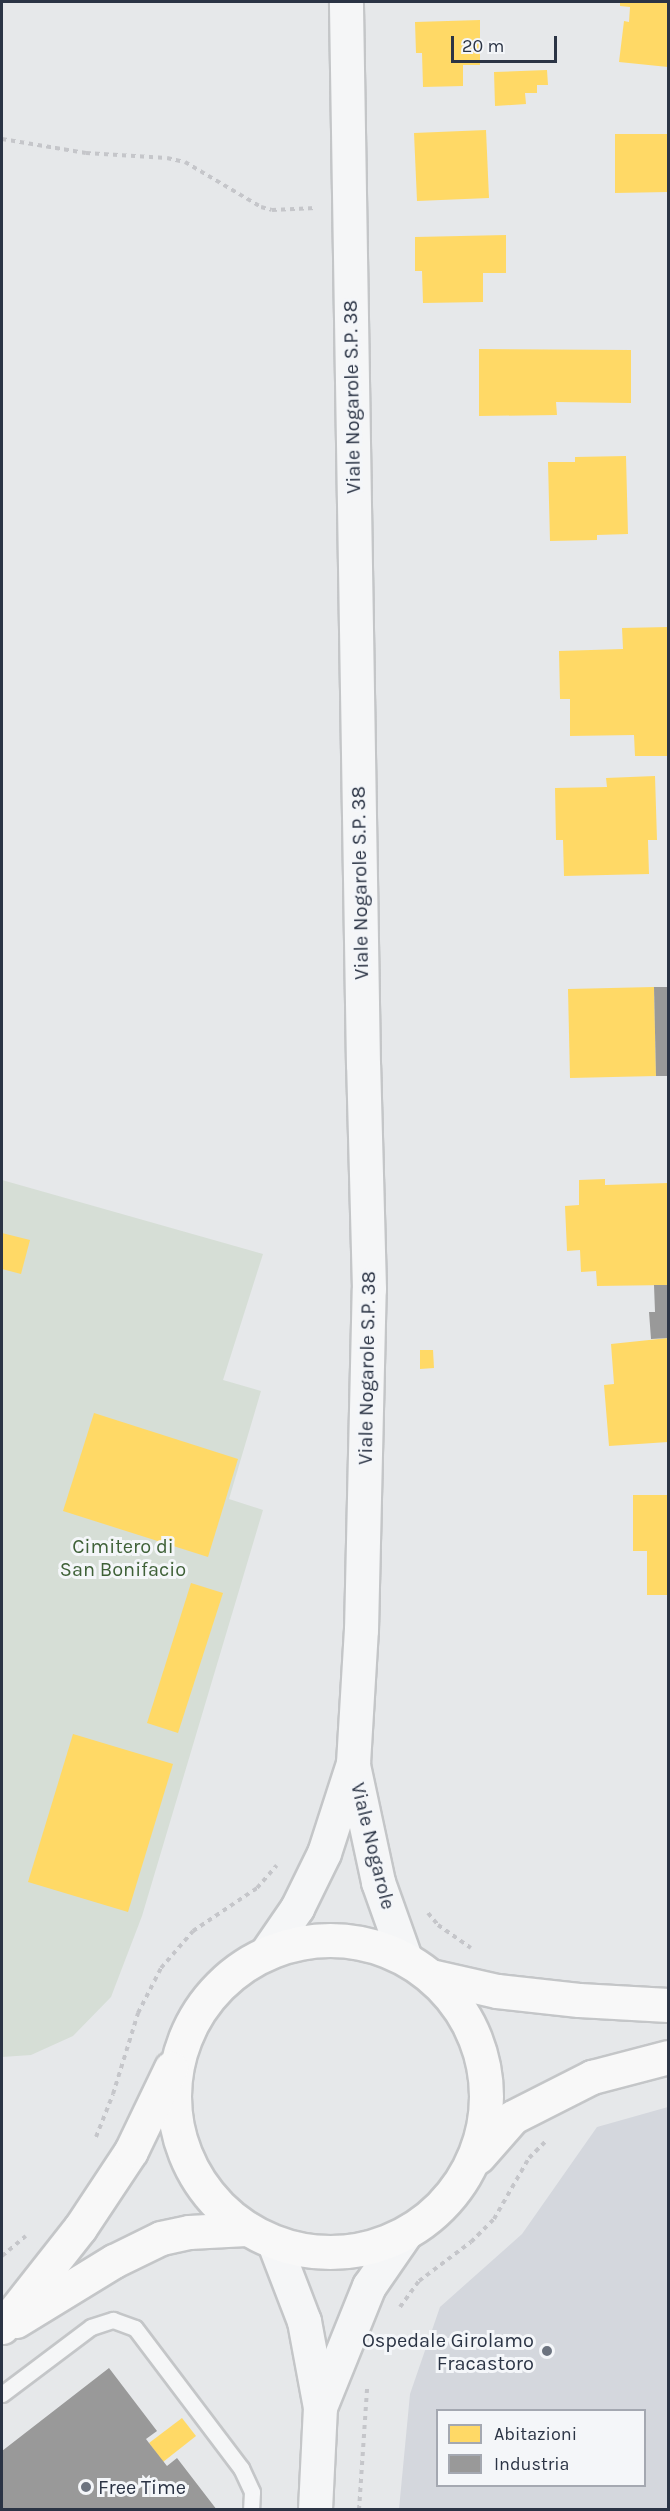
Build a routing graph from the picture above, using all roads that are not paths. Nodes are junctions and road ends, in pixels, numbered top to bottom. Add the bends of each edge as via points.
1 (346, 2) edge
2 (353, 1763) junction
3 (266, 1953) junction
4 (405, 1958) junction
5 (431, 1976) junction
6 (669, 2005) edge
7 (181, 2047) junction
8 (669, 2056) edge
9 (473, 2163) junction
10 (246, 2229) junction
11 (405, 2234) junction
12 (274, 2243) junction
13 (2, 2328) edge
14 (2, 2394) edge
15 (320, 2406) junction
16 (250, 2510) edge
17 (315, 2510) edge

1 - 2 street, Viale Nogarole S.P. 38 via 369,1289 361,1630
2 - 3 street, Viale Nogarole via 324,1853 297,1908
2 - 4 street, Viale Nogarole via 378,1882
3 - 4 main road via 312,1940 360,1942
3 - 7 main road via 229,1976 207,2000
4 - 5 main road
5 - 6 main road via 497,1991
5 - 9 main road via 465,2015 483,2062 486,2113
7 - 10 main road via 173,2098 182,2149 207,2194
7 - 13 main road via 131,2151 80,2228
8 - 9 main road via 592,2078 513,2117
9 - 11 main road via 433,2216
10 - 12 main road
10 - 13 main road via 189,2232 161,2238 114,2261
11 - 12 main road via 374,2247 341,2253 307,2252
11 - 15 street via 369,2286
12 - 15 street via 304,2321
14 - 16 lane via 92,2327 113,2320 135,2328 241,2468 252,2492
15 - 17 street

